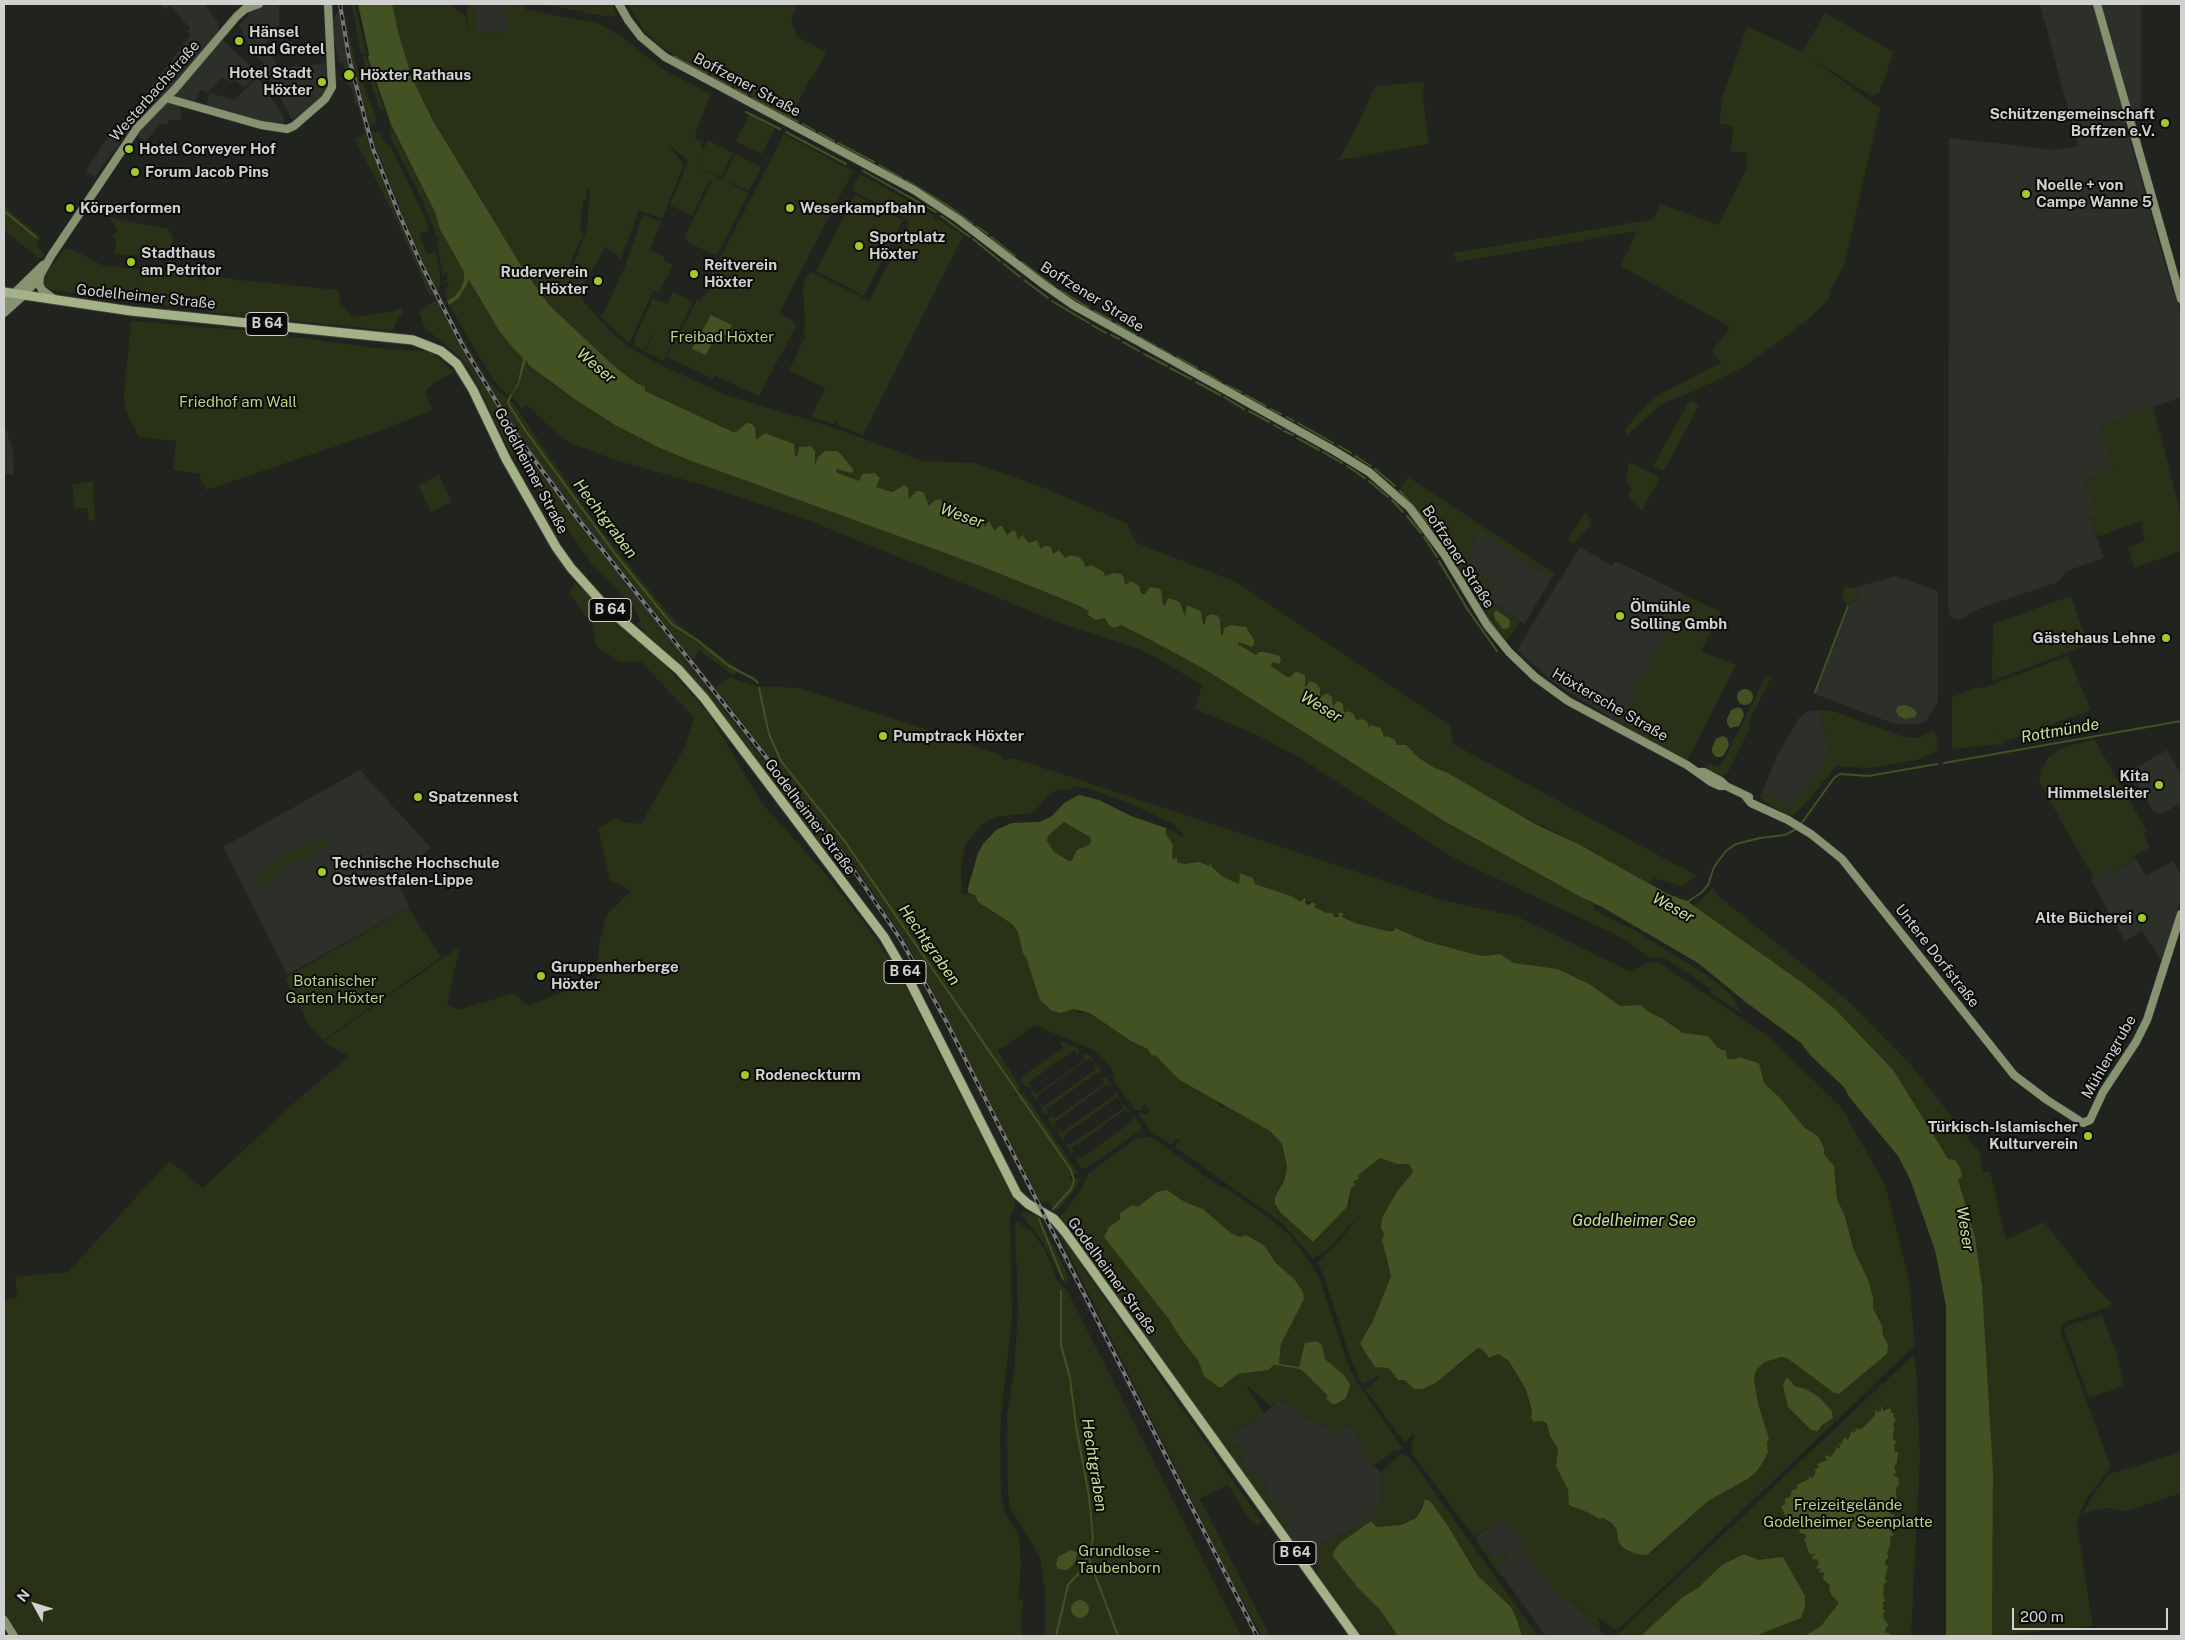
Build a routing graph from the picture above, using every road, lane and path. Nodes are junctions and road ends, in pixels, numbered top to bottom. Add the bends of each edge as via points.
1 (258, 4) edge
2 (328, 4) edge
3 (619, 4) edge
4 (2097, 4) edge
5 (166, 98) junction
6 (51, 256) junction
7 (40, 275) junction
8 (8, 293) edge
9 (23, 296) junction
10 (2181, 299) edge
11 (56, 301) junction
12 (4, 303) edge
13 (4, 313) edge
14 (1512, 654) joint
15 (1747, 797) joint
16 (2181, 914) edge
17 (2083, 1123) joint
18 (4, 1620) edge
19 (14, 1636) edge
20 (1355, 1636) edge

1 - 5 street, Westerbachstraße via 238,16
2 - 5 street via 332,87 325,99 294,126 278,128
3 - 14 street, Boffzener Straße via 641,37 665,57 914,190 1068,301 1372,474 1405,503 1428,531 1482,619
4 - 10 street
5 - 6 street, Westerbachstraße via 137,128
6 - 7 street, Westerbachstraße
6 - 8 street, Westerbachstraße
7 - 9 street, Westerbachstraße
7 - 11 street, Godelheimer Straße via 39,284 43,291
8 - 9 main road, Godelheimer Straße / B 64
8 - 12 street, Westerbachstraße
9 - 11 main road, Godelheimer Straße / B 64
9 - 13 street, Westerbachstraße
11 - 20 main road, Godelheimer Straße / B 64 via 413,340 441,351 457,364 556,547 606,606 679,670 704,698 884,937 1017,1194 1054,1219 1066,1232
14 - 15 street, Höxtersche Straße via 1535,677 1568,700 1699,772 1710,782
15 - 17 street, Untere Dorfstraße via 1821,841 1847,865 2014,1075
16 - 17 street, Mühlengrube via 2147,1020 2103,1092 2090,1120
18 - 19 street

